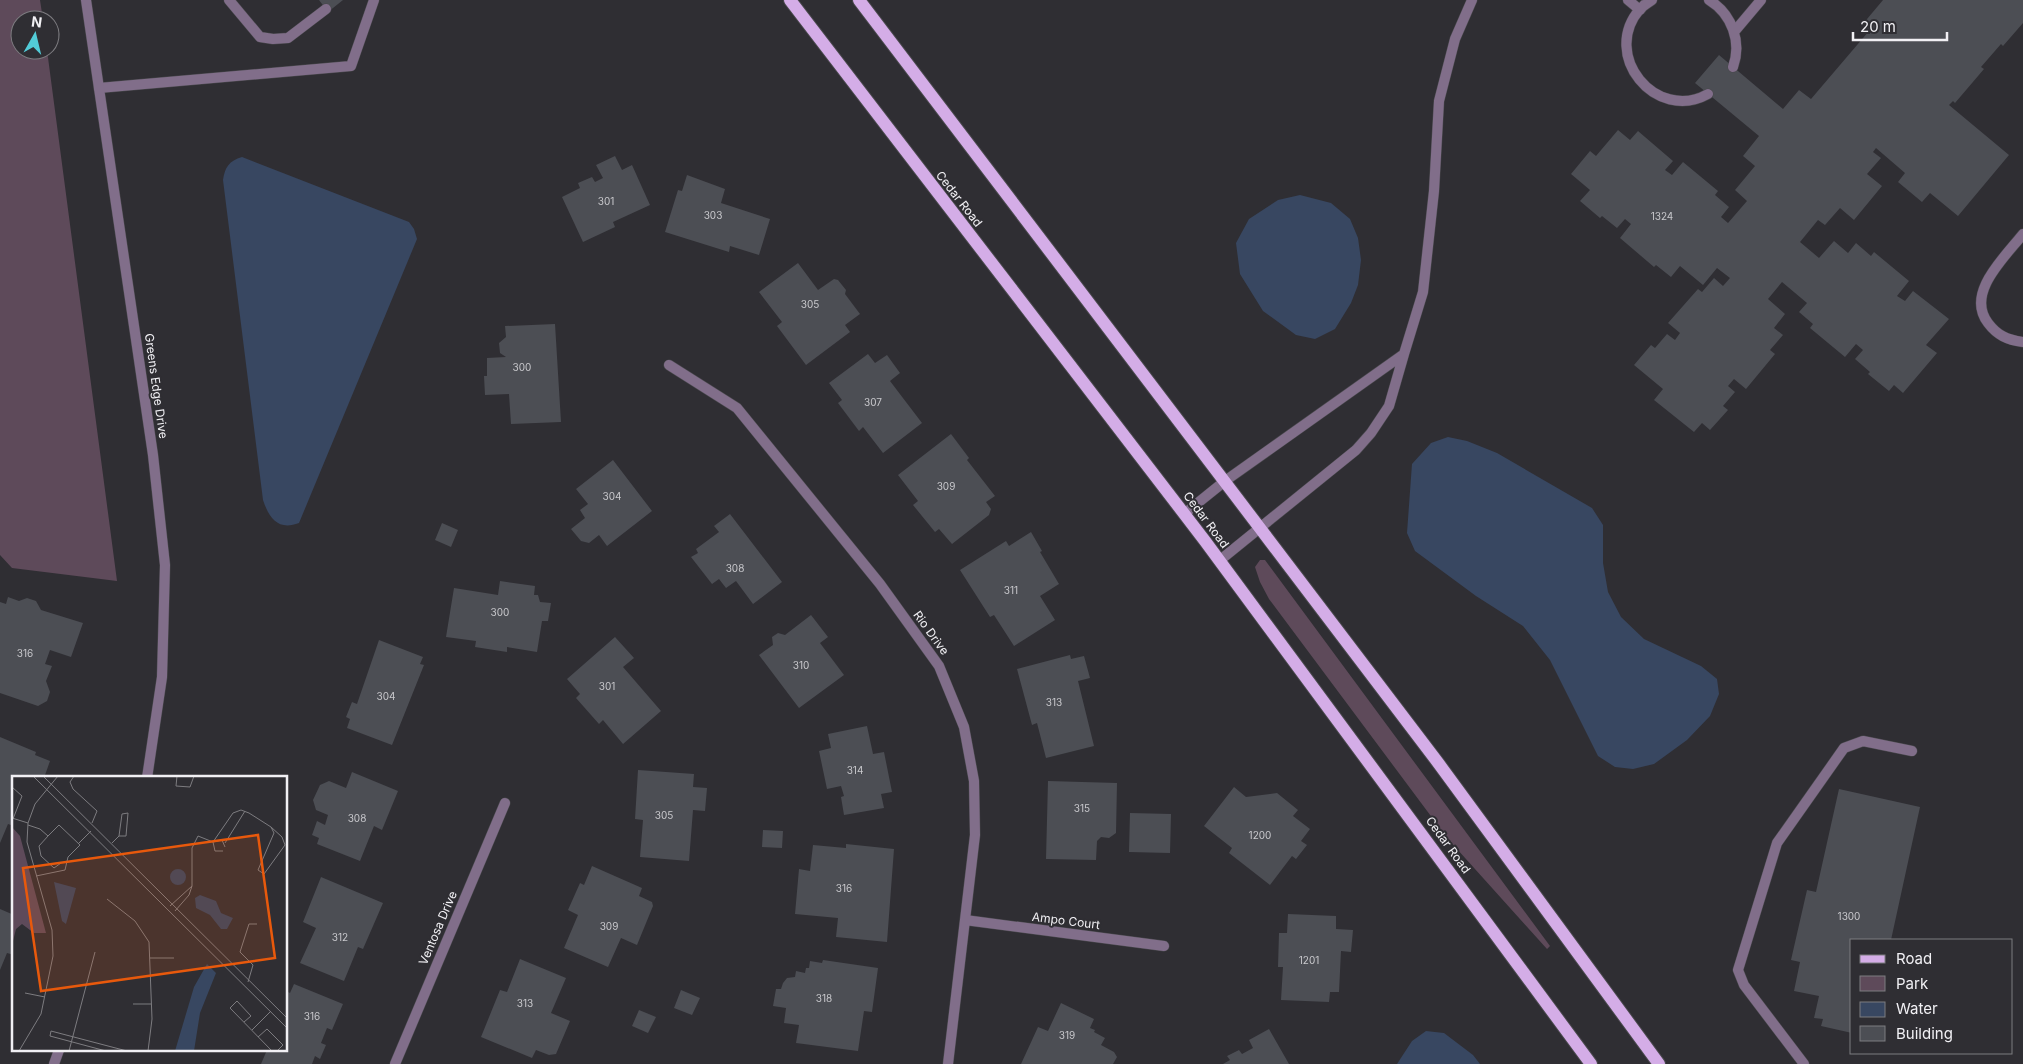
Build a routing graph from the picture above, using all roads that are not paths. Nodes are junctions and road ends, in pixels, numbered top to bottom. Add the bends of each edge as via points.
1 (86, 0) edge
2 (229, 0) edge
3 (374, 0) edge
4 (790, 0) edge
5 (859, 0) edge
6 (1472, 0) edge
7 (1628, 0) edge
8 (1648, 0) edge
9 (1652, 0) edge
10 (1709, 0) edge
11 (1762, 0) edge
12 (326, 9) dead end
13 (1640, 10) junction
14 (1734, 32) junction
15 (1732, 67) dead end
16 (99, 88) junction
17 (1708, 94) dead end
18 (2023, 234) edge
19 (2023, 342) edge
20 (1404, 354) junction
21 (669, 365) dead end
22 (1225, 482) junction
23 (1184, 514) junction
24 (1260, 529) junction
25 (1219, 561) junction
26 (1912, 752) dead end
27 (147, 776) edge
28 (505, 802) dead end
29 (965, 920) junction
30 (1164, 946) dead end
31 (58, 1052) edge
32 (54, 1064) edge
33 (395, 1064) edge
34 (948, 1064) edge
35 (1591, 1064) edge
36 (1659, 1064) edge
37 (1804, 1064) edge

1 - 16 street, Greens Edge Drive
2 - 12 street via 260,37 273,39 288,38
3 - 16 street via 351,66
4 - 23 main road, Cedar Road
5 - 22 main road
6 - 20 street via 1455,39 1439,101 1434,191 1423,292
7 - 13 street
8 - 13 street
9 - 13 street
10 - 14 street via 1718,5 1731,22
11 - 14 street
13 - 17 street via 1629,28 1626,49 1632,70 1644,87 1663,98 1684,101
14 - 15 street via 1737,43
16 - 27 street, Greens Edge Drive via 153,455 165,565 162,677
18 - 19 street via 1988,279 1981,297 1982,315 1995,333
20 - 22 street
20 - 24 street via 1389,406 1371,433 1356,450
21 - 29 street, Rio Drive via 737,408 880,584 939,666 964,727 974,781 975,835
22 - 23 street
22 - 24 main road
23 - 25 main road, Cedar Road
24 - 25 street
24 - 36 main road via 1439,764
25 - 35 main road, Cedar Road
26 - 37 street via 1863,741 1844,748 1777,843 1738,970 1744,985
28 - 33 street, Ventosa Drive
29 - 30 street, Ampo Court
29 - 34 street, Rio Drive
31 - 32 street

